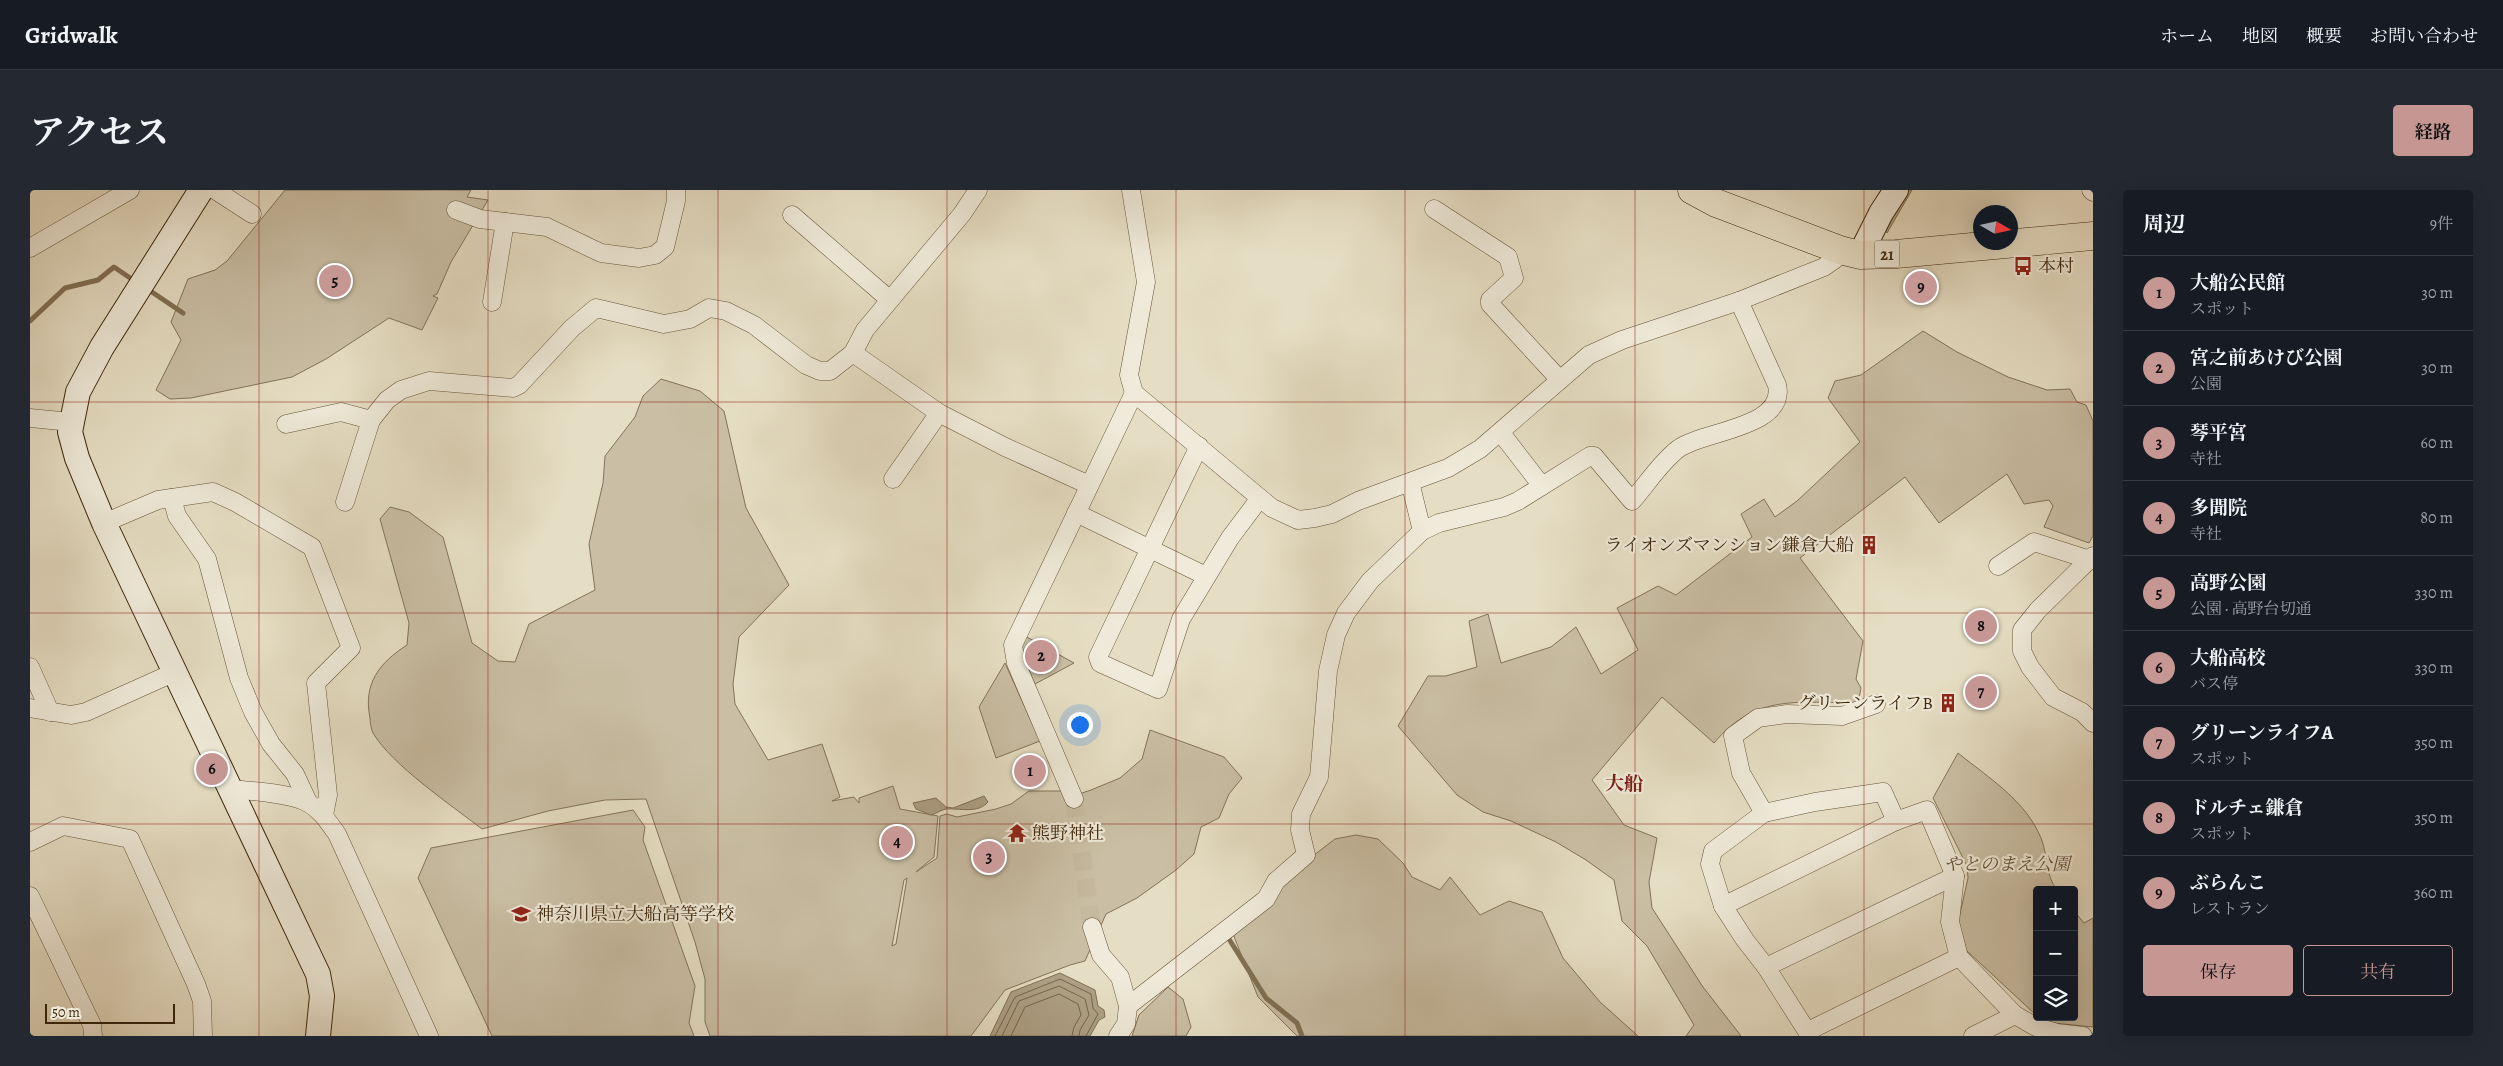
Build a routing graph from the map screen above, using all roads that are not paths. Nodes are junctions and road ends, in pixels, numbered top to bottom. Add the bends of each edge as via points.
1 (130, 190) edge
2 (200, 190) edge
3 (214, 190) edge
4 (676, 190) edge
5 (978, 190) edge
6 (1131, 190) edge
7 (1692, 190) edge
8 (1896, 190) edge
9 (1719, 196) edge
10 (1434, 209) dead end
11 (456, 210) dead end
12 (252, 214) dead end
13 (792, 215) dead end
14 (505, 222) junction
15 (2093, 236) edge
16 (30, 248) edge
17 (1850, 253) junction
18 (890, 300) junction
19 (1739, 301) junction
20 (492, 302) dead end
21 (853, 353) junction
22 (1560, 380) junction
23 (1134, 393) junction
24 (939, 413) junction
25 (30, 418) edge
26 (371, 420) junction
27 (71, 422) junction
28 (286, 424) dead end
29 (1500, 432) junction
30 (1198, 446) junction
31 (893, 478) dead end
32 (1410, 482) junction
33 (1089, 485) junction
34 (1542, 486) junction
35 (172, 498) junction
36 (1260, 498) junction
37 (345, 502) dead end
38 (1076, 513) junction
39 (104, 523) junction
40 (1422, 531) junction
41 (1148, 548) junction
42 (2091, 558) edge
43 (1998, 566) dead end
44 (1206, 576) junction
45 (30, 667) edge
46 (175, 672) junction
47 (1876, 704) dead end
48 (30, 708) edge
49 (50, 712) junction
50 (2093, 723) edge
51 (231, 789) junction
52 (1074, 798) tunnel mouth
53 (308, 802) junction
54 (1764, 813) junction
55 (324, 815) junction
56 (1896, 821) junction
57 (30, 842) edge
58 (1955, 876) junction
59 (30, 896) edge
60 (1723, 906) junction
61 (1092, 928) tunnel mouth
62 (1959, 957) junction
63 (1766, 967) junction
64 (1128, 1006) junction
65 (2015, 1015) junction
66 (1809, 1033) edge
67 (93, 1036) edge
68 (203, 1036) edge
69 (318, 1036) edge
70 (429, 1036) edge
71 (1118, 1036) edge
72 (1973, 1036) edge
73 (2082, 1036) edge

1 - 16 street
2 - 27 street via 102,347 78,392
3 - 12 street
4 - 14 street via 665,247 655,255 639,258 600,253 547,227
5 - 18 street
6 - 23 street via 1146,282 1129,375
7 - 9 main road, 21
8 - 17 street
9 - 17 main road, 21
10 - 22 street via 1508,257 1514,278 1490,300 1490,304
11 - 14 street via 480,219
13 - 18 street
14 - 20 street
15 - 17 main road, 21 via 1905,253
17 - 19 street via 1824,267
18 - 21 street via 865,330
19 - 22 street via 1622,340 1589,355
19 - 34 street via 1777,385 1780,394 1775,406 1735,430 1679,448 1632,501 1594,456
21 - 24 street
21 - 26 street via 830,371 820,371 806,365 754,325 726,311 709,308 690,319 664,324 596,308 513,388 429,382 401,390 382,405
22 - 29 street
23 - 30 street
23 - 33 street
24 - 31 street
24 - 33 street
25 - 27 street
26 - 28 street via 341,412
26 - 37 street
27 - 39 street via 70,432 77,458
29 - 32 street via 1480,449 1448,468
29 - 34 street
30 - 36 street
30 - 41 street
32 - 36 street via 1332,514 1298,520
32 - 40 street
33 - 38 street
34 - 40 street via 1504,507 1457,518
35 - 39 street via 158,500
35 - 53 street via 177,516 207,559 240,678 254,712 271,744 295,774
35 - 55 street via 213,492 312,547 351,648 316,683 328,795
36 - 44 street
38 - 41 street
38 - 52 street via 1013,645 1016,663
39 - 46 street
40 - 64 street via 1370,582 1346,613 1336,635 1325,692 1319,776 1301,814 1300,830 1306,855 1276,881 1266,900
41 - 44 street
41 - 44 street via 1098,657 1100,663 1158,690 1181,620
42 - 43 street via 2034,542
42 - 50 street via 2022,630 2022,651 2053,697 2082,712
45 - 49 street
46 - 49 street via 86,712 71,715
46 - 51 street
47 - 54 street via 1842,716 1787,714 1758,718 1733,736 1742,773
48 - 49 street
51 - 53 street
51 - 69 street via 318,974 322,996
53 - 55 street
54 - 56 street via 1883,792
54 - 60 street via 1713,851 1710,864
55 - 70 street via 337,834
56 - 58 street via 1927,810
56 - 60 street
57 - 68 street via 63,826 130,839 196,984 202,1001
58 - 62 street via 1950,922
58 - 63 street
59 - 67 street via 92,1025
60 - 63 street
61 - 64 street via 1101,955 1120,977
62 - 65 street
62 - 66 street
63 - 66 street
64 - 71 street via 1126,1024
65 - 72 street
65 - 73 street via 2036,1028

